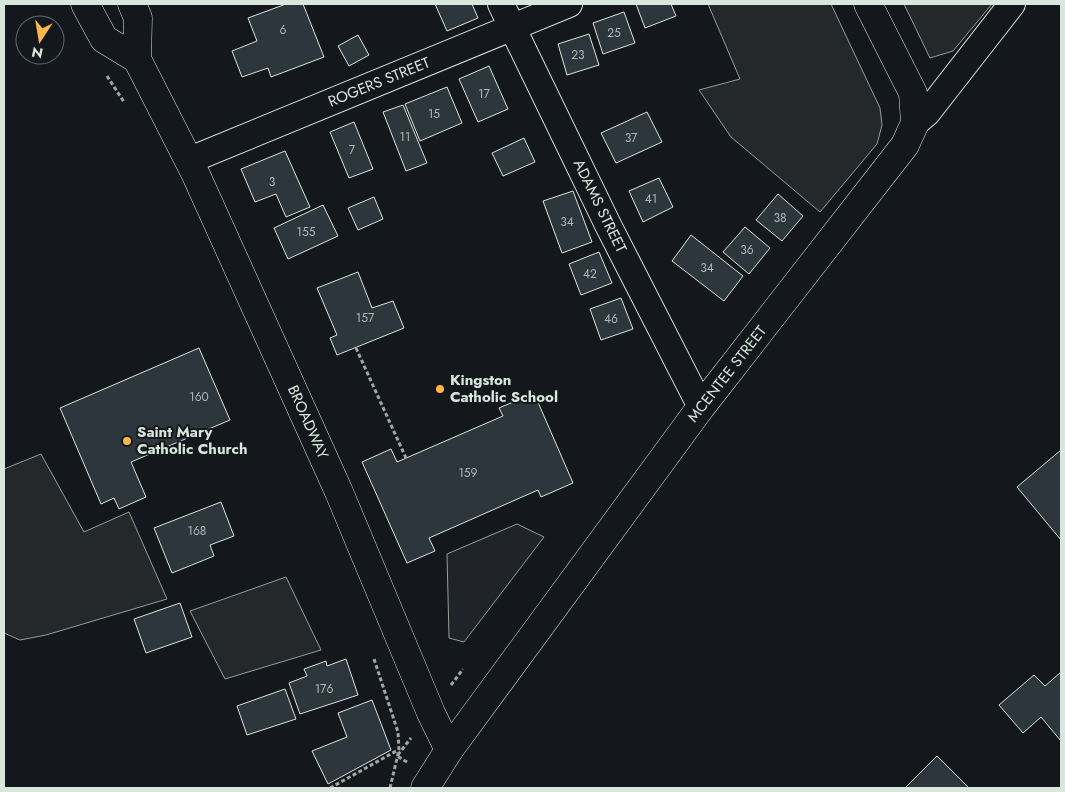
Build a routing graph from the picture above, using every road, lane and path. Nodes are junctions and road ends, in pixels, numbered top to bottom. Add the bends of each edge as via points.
1 (85, 4) edge
2 (132, 4) edge
3 (501, 4) edge
4 (569, 4) edge
5 (868, 4) edge
6 (1012, 4) edge
7 (513, 28) junction
8 (137, 59) junction
9 (107, 76) dead end
10 (127, 108) dead end
11 (915, 123) junction
12 (190, 160) junction
13 (356, 348) dead end
14 (701, 407) junction
15 (406, 458) dead end
16 (373, 655) dead end
17 (399, 750) junction
18 (449, 750) junction
19 (330, 788) edge
20 (390, 788) edge
21 (426, 788) edge

1 - 8 main road via 104,39
2 - 8 main road, BROADWAY via 138,18
3 - 7 street, ADAMS STREET
4 - 7 street, ROGERS STREET
5 - 11 main road via 912,93
6 - 11 street, MCENTEE STREET via 927,113
7 - 12 street, ROGERS STREET
7 - 14 street, ADAMS STREET
8 - 12 main road, BROADWAY
9 - 10 path
11 - 14 main road, MCENTEE STREET via 905,145
12 - 18 main road, BROADWAY via 339,492
13 - 15 path
14 - 18 main road, MCENTEE STREET
16 - 17 path via 398,732
17 - 19 path
17 - 20 path
18 - 21 main road

